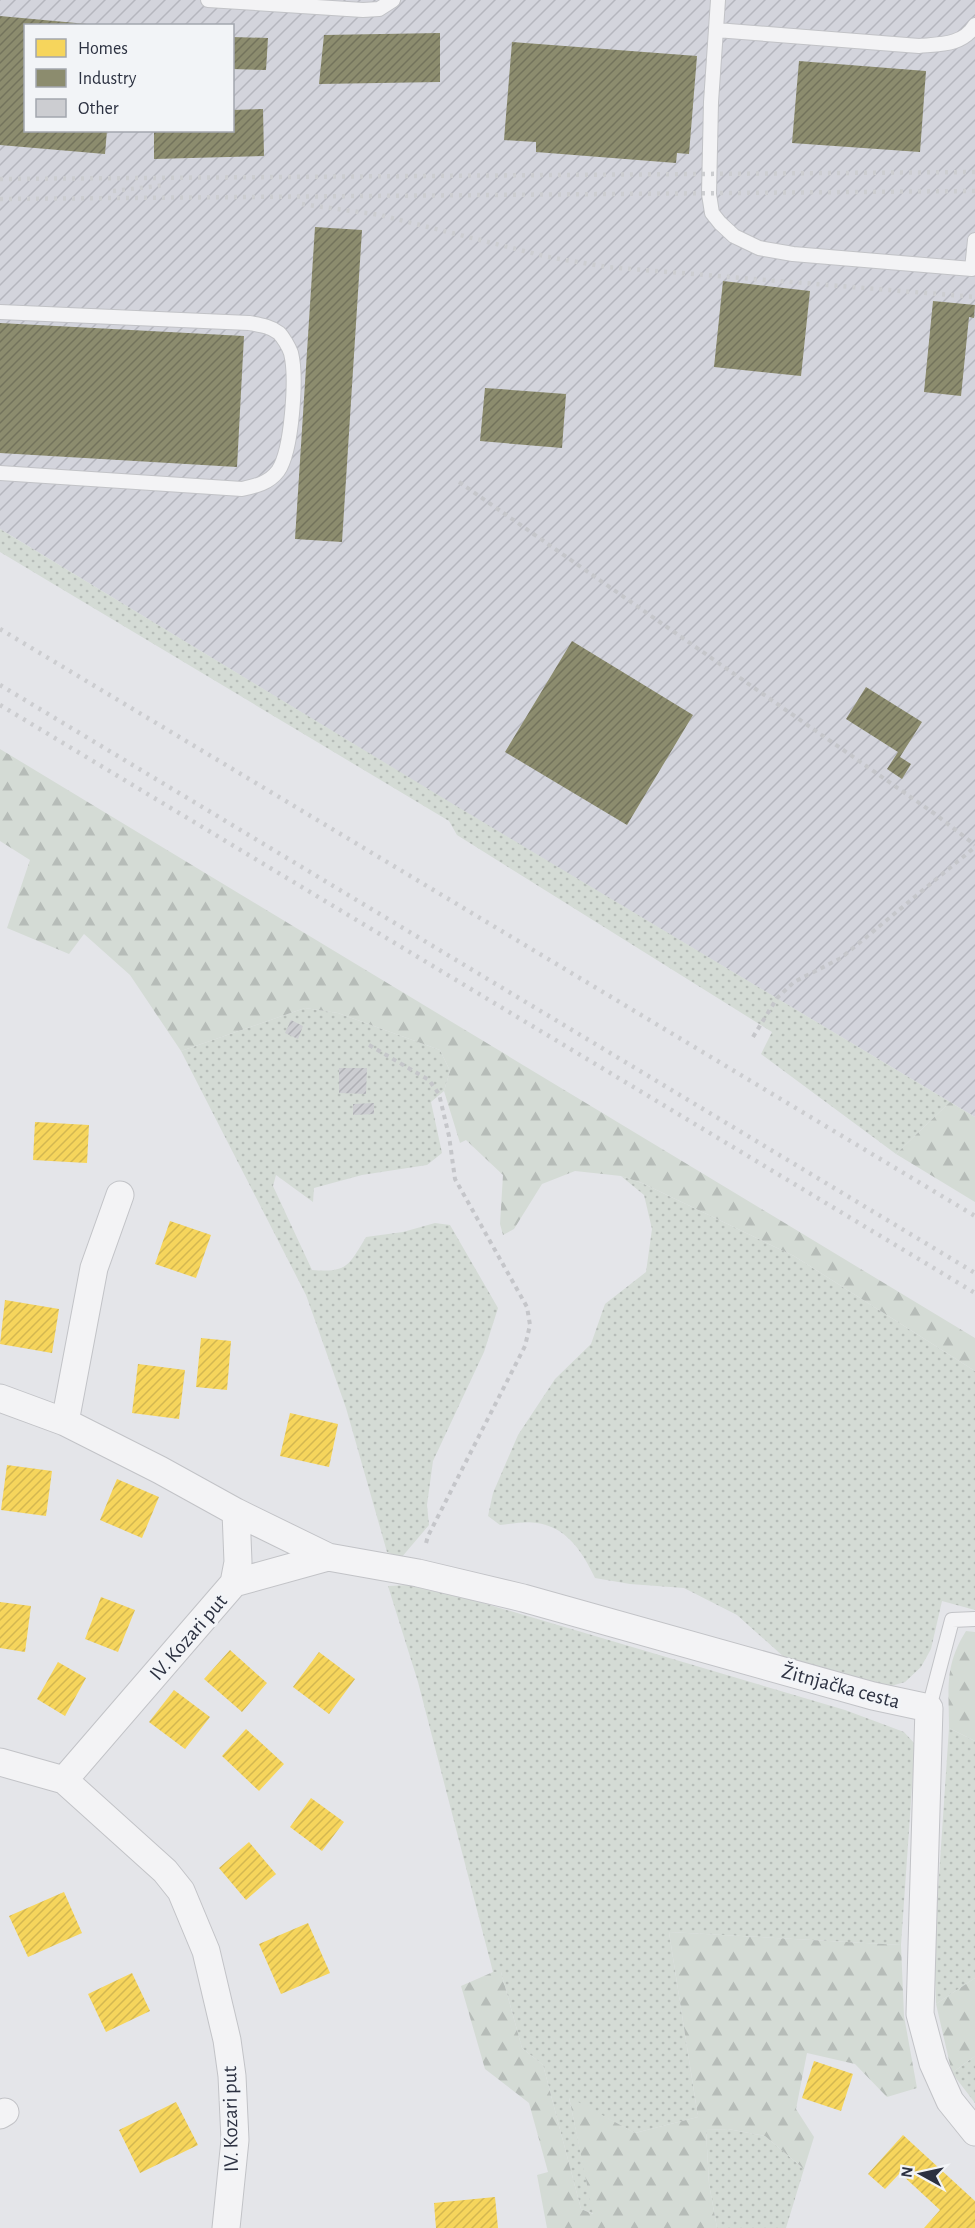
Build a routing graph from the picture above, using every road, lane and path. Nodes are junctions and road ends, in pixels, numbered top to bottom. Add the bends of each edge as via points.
1 (208, 0) edge
2 (393, 0) edge
3 (718, 0) edge
4 (975, 25) edge
5 (716, 30) junction
6 (975, 240) edge
7 (0, 312) edge
8 (0, 473) edge
9 (459, 482) dead end
10 (975, 846) edge
11 (753, 1037) dead end
12 (369, 1045) dead end
13 (120, 1196) dead end
14 (0, 1398) edge
15 (64, 1422) junction
16 (236, 1512) junction
17 (328, 1557) junction
18 (418, 1573) junction
19 (234, 1583) junction
20 (975, 1619) edge
21 (928, 1708) junction
22 (0, 1762) edge
23 (64, 1780) junction
24 (975, 2132) edge
25 (226, 2228) edge

1 - 2 lane via 363,10 379,9
3 - 5 lane
4 - 5 lane via 969,35 959,40 919,46
5 - 6 lane via 709,194 712,213 734,236 759,248 793,254 972,269
7 - 8 lane via 267,326 280,334 291,352 292,407 287,452 279,470 259,486 242,489
9 - 10 path via 935,814
10 - 11 path via 841,958 794,982 777,998
12 - 18 path via 429,1080 439,1094 455,1179 527,1307 530,1325 525,1346 428,1536
13 - 15 street via 94,1268
14 - 15 street
15 - 16 street
16 - 17 street
16 - 19 street, IV. Kozari put via 238,1562
17 - 18 street, Žitnjačka cesta
17 - 19 street
18 - 21 street, Žitnjačka cesta
19 - 23 street, IV. Kozari put
20 - 21 lane via 952,1620
21 - 24 street, Žitnjačka cesta via 920,2014 933,2063 950,2101
22 - 23 street, IV. Kozari put
23 - 25 street, IV. Kozari put via 165,1871 181,1891 206,1951 232,2076 235,2140

